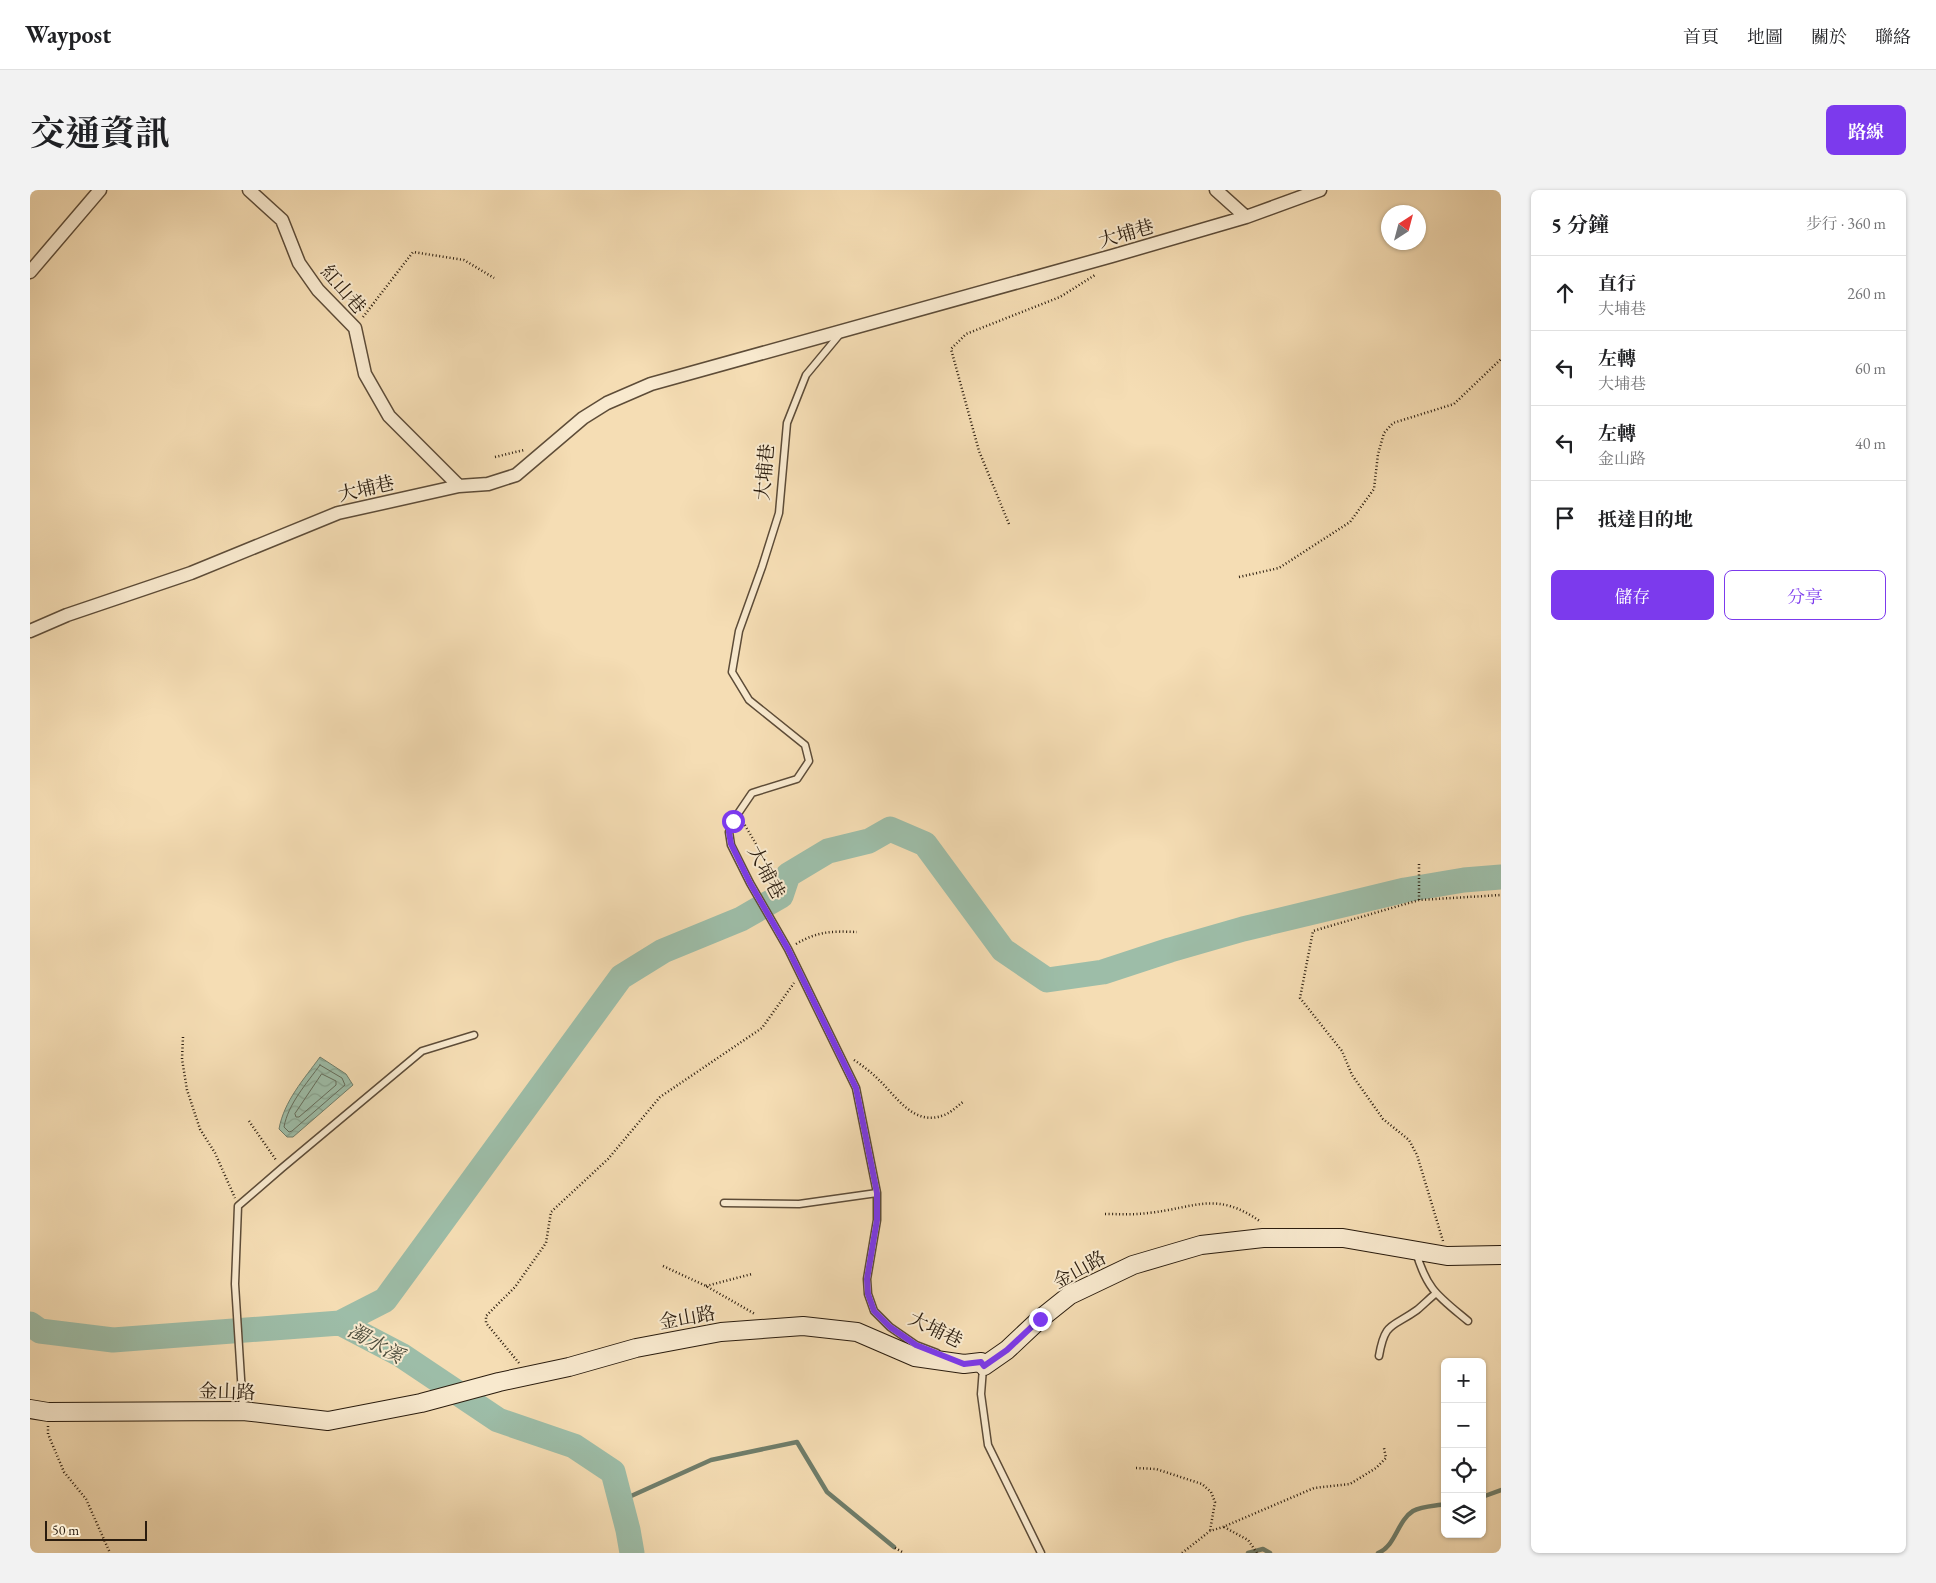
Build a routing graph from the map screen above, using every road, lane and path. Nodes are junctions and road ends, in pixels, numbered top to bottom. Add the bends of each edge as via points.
1 (100, 190) edge
2 (249, 190) edge
3 (1216, 190) edge
4 (1320, 190) edge
5 (1246, 217) junction
6 (1112, 256) junction
7 (30, 272) edge
8 (494, 278) dead end
9 (355, 328) junction
10 (843, 331) junction
11 (1501, 359) edge
12 (548, 447) junction
13 (496, 458) dead end
14 (459, 486) junction
15 (1009, 524) dead end
16 (1239, 577) dead end
17 (30, 632) edge
18 (738, 813) junction
19 (759, 849) dead end
20 (1419, 862) dead end
21 (1501, 895) edge
22 (1419, 900) junction
23 (857, 932) dead end
24 (788, 949) junction
25 (800, 974) junction
26 (474, 1035) dead end
27 (184, 1037) dead end
28 (838, 1050) junction
29 (963, 1102) dead end
30 (249, 1121) dead end
31 (282, 1168) junction
32 (877, 1193) junction
33 (724, 1203) dead end
34 (238, 1206) junction
35 (1105, 1214) dead end
36 (1261, 1223) dead end
37 (1416, 1250) junction
38 (1501, 1255) edge
39 (1447, 1256) junction
40 (663, 1266) dead end
41 (752, 1274) dead end
42 (706, 1286) junction
43 (1435, 1294) junction
44 (760, 1317) dead end
45 (1468, 1321) dead end
46 (1379, 1356) dead end
47 (964, 1364) junction
48 (984, 1366) junction
49 (530, 1375) junction
50 (30, 1409) edge
51 (243, 1411) junction
52 (48, 1412) junction
53 (1384, 1448) dead end
54 (1136, 1468) dead end
55 (1223, 1527) junction
56 (1210, 1531) junction
57 (895, 1548) dead end
58 (110, 1553) edge
59 (904, 1553) edge
60 (1041, 1553) edge
61 (1182, 1553) edge
62 (1257, 1553) edge

1 - 7 street
2 - 9 street, 紅山巷 via 282,220 299,263 318,290
3 - 5 street
4 - 5 street, 大埔巷
5 - 6 street, 大埔巷
6 - 10 street, 大埔巷
6 - 15 path via 1098,273 1068,293 966,334 951,349 979,451
8 - 9 path via 464,260 413,252
9 - 14 street, 紅山巷 via 365,374 389,416
10 - 12 street, 大埔巷 via 651,384 607,403
10 - 18 lane, 大埔巷 via 806,375 787,423 779,513 739,631 732,672 749,700 805,745 809,761 797,779 752,793
11 - 16 path via 1454,404 1393,423 1384,433 1374,488 1350,522 1279,568
12 - 13 path via 518,450
12 - 14 street, 大埔巷 via 516,475 488,484
14 - 17 street, 大埔巷 via 338,513 191,573 67,615
18 - 19 path
18 - 24 lane, 大埔巷 via 729,832 731,844
20 - 22 path
21 - 22 path
22 - 39 path via 1314,931 1300,998 1342,1051 1352,1075 1383,1119 1409,1140 1417,1155
23 - 24 path via 829,931 811,935
24 - 25 lane, 大埔巷
25 - 28 lane, 大埔巷
25 - 49 path via 762,1028 660,1097 608,1159 551,1212 546,1243 515,1287 486,1316 491,1331
26 - 31 lane via 422,1051
27 - 34 path via 182,1059 187,1090 200,1129 215,1153
28 - 29 path via 880,1080 907,1110 925,1118 945,1115
28 - 32 lane, 大埔巷 via 856,1088
30 - 31 path
31 - 34 lane
32 - 33 lane via 799,1204
32 - 47 lane, 大埔巷 via 877,1220 867,1279 874,1311 916,1345
34 - 51 lane via 235,1284
35 - 36 path via 1149,1213 1212,1202 1246,1212
37 - 39 street, 金山路
37 - 43 lane via 1422,1272
37 - 48 street, 金山路 via 1343,1238 1263,1238 1201,1245 1133,1265 1070,1296
38 - 39 street, 金山路
40 - 42 path
41 - 42 path
42 - 44 path
43 - 45 lane
43 - 46 lane via 1417,1310 1393,1323 1382,1338
47 - 48 street, 金山路 via 981,1362
47 - 49 street, 金山路 via 914,1357 858,1332 804,1326 721,1332 636,1348
48 - 60 lane via 981,1394 988,1445
49 - 51 street, 金山路 via 420,1403 328,1421
50 - 52 street, 金山路
51 - 52 street, 金山路
52 - 58 path via 48,1434 64,1472 86,1499
53 - 55 path via 1386,1458 1350,1484 1314,1488
54 - 56 path via 1156,1469 1202,1484 1211,1492 1215,1502
55 - 56 path
55 - 62 path via 1248,1540
56 - 61 path
57 - 59 path

